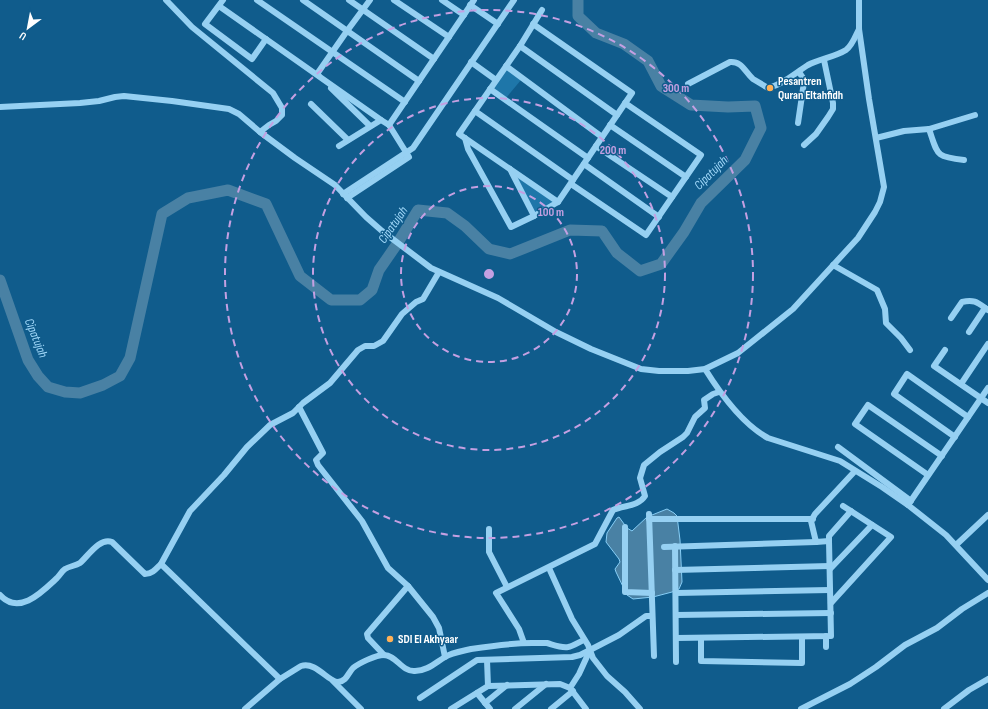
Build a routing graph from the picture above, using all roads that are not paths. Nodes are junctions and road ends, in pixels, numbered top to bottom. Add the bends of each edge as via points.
1 (166, 0) edge
2 (223, 0) edge
3 (257, 0) edge
4 (303, 0) edge
5 (349, 0) edge
6 (370, 0) edge
7 (394, 0) edge
8 (442, 0) edge
9 (514, 0) edge
10 (858, 0) edge
11 (472, 3) edge
12 (219, 6) junction
13 (363, 10) junction
14 (542, 10) dead end
15 (464, 15) junction
16 (498, 24) junction
17 (533, 24) junction
18 (860, 29) junction
19 (346, 30) junction
20 (449, 38) junction
21 (266, 39) junction
22 (520, 46) junction
23 (332, 52) junction
24 (434, 59) junction
25 (824, 60) junction
26 (471, 62) junction
27 (506, 66) junction
28 (799, 72) junction
29 (317, 74) junction
30 (496, 80) junction
31 (419, 81) junction
32 (688, 84) dead end
33 (490, 89) junction
34 (405, 102) junction
35 (625, 103) junction
36 (311, 104) dead end
37 (0, 107) edge
38 (475, 111) junction
39 (617, 115) junction
40 (975, 115) dead end
41 (381, 120) junction
42 (798, 123) dead end
43 (389, 125) junction
44 (610, 125) junction
45 (370, 126) junction
46 (929, 129) junction
47 (260, 132) junction
48 (602, 136) junction
49 (465, 138) junction
50 (876, 138) junction
51 (348, 140) junction
52 (804, 145) dead end
53 (340, 146) dead end
54 (596, 146) junction
55 (406, 152) junction
56 (588, 158) junction
57 (964, 160) dead end
58 (584, 164) junction
59 (509, 168) junction
60 (686, 177) junction
61 (572, 182) junction
62 (345, 196) junction
63 (672, 197) junction
64 (558, 202) junction
65 (534, 216) junction
66 (659, 217) junction
67 (833, 265) junction
68 (439, 272) junction
69 (986, 309) edge
70 (951, 318) dead end
71 (969, 332) dead end
72 (988, 344) edge
73 (910, 350) dead end
74 (945, 350) dead end
75 (705, 369) junction
76 (961, 384) junction
77 (988, 388) edge
78 (719, 392) junction
79 (981, 398) junction
80 (988, 402) edge
81 (299, 407) junction
82 (968, 417) junction
83 (955, 437) junction
84 (838, 447) dead end
85 (942, 456) junction
86 (855, 471) junction
87 (928, 475) junction
88 (910, 503) junction
89 (843, 506) dead end
90 (851, 511) junction
91 (988, 515) edge
92 (812, 520) junction
93 (872, 524) junction
94 (625, 527) dead end
95 (489, 529) dead end
96 (829, 541) junction
97 (816, 542) junction
98 (956, 545) junction
99 (675, 546) junction
100 (664, 547) dead end
101 (161, 564) junction
102 (830, 567) junction
103 (549, 568) junction
104 (676, 570) junction
105 (988, 580) edge
106 (408, 586) junction
107 (507, 587) junction
108 (830, 590) junction
109 (652, 593) junction
110 (676, 593) junction
111 (988, 593) edge
112 (0, 596) edge
113 (831, 603) junction
114 (831, 613) junction
115 (676, 615) junction
116 (652, 616) junction
117 (826, 636) junction
118 (802, 637) junction
119 (676, 638) junction
120 (701, 638) junction
121 (584, 640) junction
122 (524, 643) junction
123 (826, 647) dead end
124 (590, 650) junction
125 (384, 655) junction
126 (654, 656) dead end
127 (445, 657) junction
128 (487, 660) junction
129 (676, 662) dead end
130 (280, 679) junction
131 (988, 679) edge
132 (333, 681) junction
133 (546, 684) junction
134 (508, 685) junction
135 (488, 686) junction
136 (571, 689) junction
137 (477, 693) junction
138 (420, 698) dead end
139 (485, 703) junction
140 (459, 707) edge
141 (804, 708) edge
142 (245, 709) edge
143 (361, 709) edge
144 (451, 709) edge
145 (490, 709) edge
146 (515, 709) edge
147 (551, 709) edge
148 (586, 709) edge
149 (640, 709) edge
150 (944, 709) edge

1 - 47 street via 192,27 273,93 282,108 282,115
2 - 12 street
3 - 23 street
4 - 19 street
5 - 13 street
6 - 13 street
7 - 20 street
8 - 15 street
9 - 16 street
10 - 18 street
11 - 15 street
11 - 16 street
12 - 21 street
12 - 21 street via 205,24 252,59
13 - 19 street
13 - 24 street
14 - 17 street
15 - 20 street
16 - 26 street
17 - 22 street
17 - 35 street via 632,93
18 - 25 street via 846,50
18 - 50 street
19 - 23 street
19 - 31 street
20 - 24 street
21 - 29 street
22 - 27 street
22 - 39 street
23 - 29 street
23 - 34 street
24 - 31 street
25 - 28 street via 810,64
25 - 52 street via 833,110 816,134
26 - 30 street
26 - 55 street via 413,148
27 - 30 street
27 - 48 street
28 - 32 street via 784,82 768,88 753,79 741,65 730,62
28 - 42 street via 804,82
29 - 41 street
29 - 45 street
30 - 33 street
31 - 34 street
33 - 38 street
33 - 56 street
34 - 43 street
35 - 39 street
35 - 60 street via 701,155
36 - 51 street
37 - 47 street via 80,103 124,96 229,109
38 - 49 street via 459,134
38 - 61 street
39 - 44 street
40 - 46 street
41 - 43 street
41 - 45 street
43 - 55 street
44 - 48 street
44 - 60 street
45 - 51 street
46 - 50 street via 904,131
46 - 57 street via 938,152 943,157
47 - 62 street via 324,177
48 - 54 street
49 - 59 street
49 - 65 street via 468,149 510,227
50 - 67 street via 883,195 858,238
51 - 53 street
54 - 56 street
54 - 63 street
55 - 62 street
56 - 58 street
58 - 61 street
58 - 66 street
59 - 64 street
59 - 65 street
60 - 63 street
61 - 64 street
61 - 66 street via 646,236
62 - 68 street via 404,249
63 - 66 street
64 - 65 street
67 - 73 street via 877,290 885,309 886,323
67 - 75 street via 787,314 738,352
68 - 75 street via 498,298 591,349 641,369 659,372
68 - 81 street via 423,299 402,314 383,341 358,350 330,383
69 - 70 street via 969,300 962,302
69 - 71 street
72 - 76 street
74 - 76 street via 934,366
75 - 78 street
76 - 79 street
77 - 79 street
78 - 86 street via 758,433 840,461
78 - 103 street via 704,400 705,408 695,417 683,437 644,465 640,478 645,496 642,501 613,510 595,544
79 - 80 street
79 - 82 street
81 - 101 street via 270,425 197,503 185,518
81 - 106 street via 323,453 316,460 318,465 362,522 388,568
82 - 83 street
82 - 83 street via 907,374 894,394
83 - 85 street
84 - 88 street
85 - 87 street
85 - 87 street via 868,405 855,424
86 - 88 street
86 - 92 street
87 - 88 street
88 - 98 street
89 - 90 street
90 - 93 street
90 - 96 street via 829,536
91 - 98 street
92 - 97 street
92 - 109 street via 649,518
93 - 102 street
93 - 113 street via 891,537
94 - 109 street via 625,592
95 - 107 street via 489,552
96 - 97 street
96 - 102 street
97 - 99 street
98 - 105 street
99 - 100 street
99 - 104 street
101 - 112 street via 154,571 145,574 112,542 105,541 80,562 65,569 33,599 14,604
101 - 130 street
102 - 104 street
102 - 108 street
103 - 107 street
103 - 121 street
104 - 110 street
106 - 125 street via 367,634
106 - 127 street via 439,628
107 - 122 street via 496,593 519,629
108 - 110 street
108 - 113 street
109 - 116 street
110 - 115 street
111 - 141 street via 937,628 905,645 850,684
113 - 114 street
114 - 115 street
114 - 117 street via 831,636
115 - 119 street
116 - 124 street via 646,616 619,635
116 - 126 street
117 - 118 street
117 - 123 street
118 - 120 street
118 - 120 street via 802,662 701,661
119 - 120 street
119 - 129 street
121 - 122 street via 568,647
121 - 124 street
122 - 127 street via 470,650
124 - 128 street via 572,657
124 - 136 street
124 - 149 street via 592,658 607,676
125 - 127 street via 414,672 428,668
125 - 132 street via 367,660 354,668 340,682
128 - 135 street
128 - 138 street via 477,660
130 - 132 street via 305,665 323,672
130 - 142 street
131 - 150 street
132 - 143 street
133 - 134 street
133 - 136 street via 560,684
133 - 146 street
134 - 135 street
134 - 139 street
135 - 137 street
136 - 147 street
136 - 148 street
137 - 139 street
137 - 140 street
139 - 145 street
140 - 144 street

